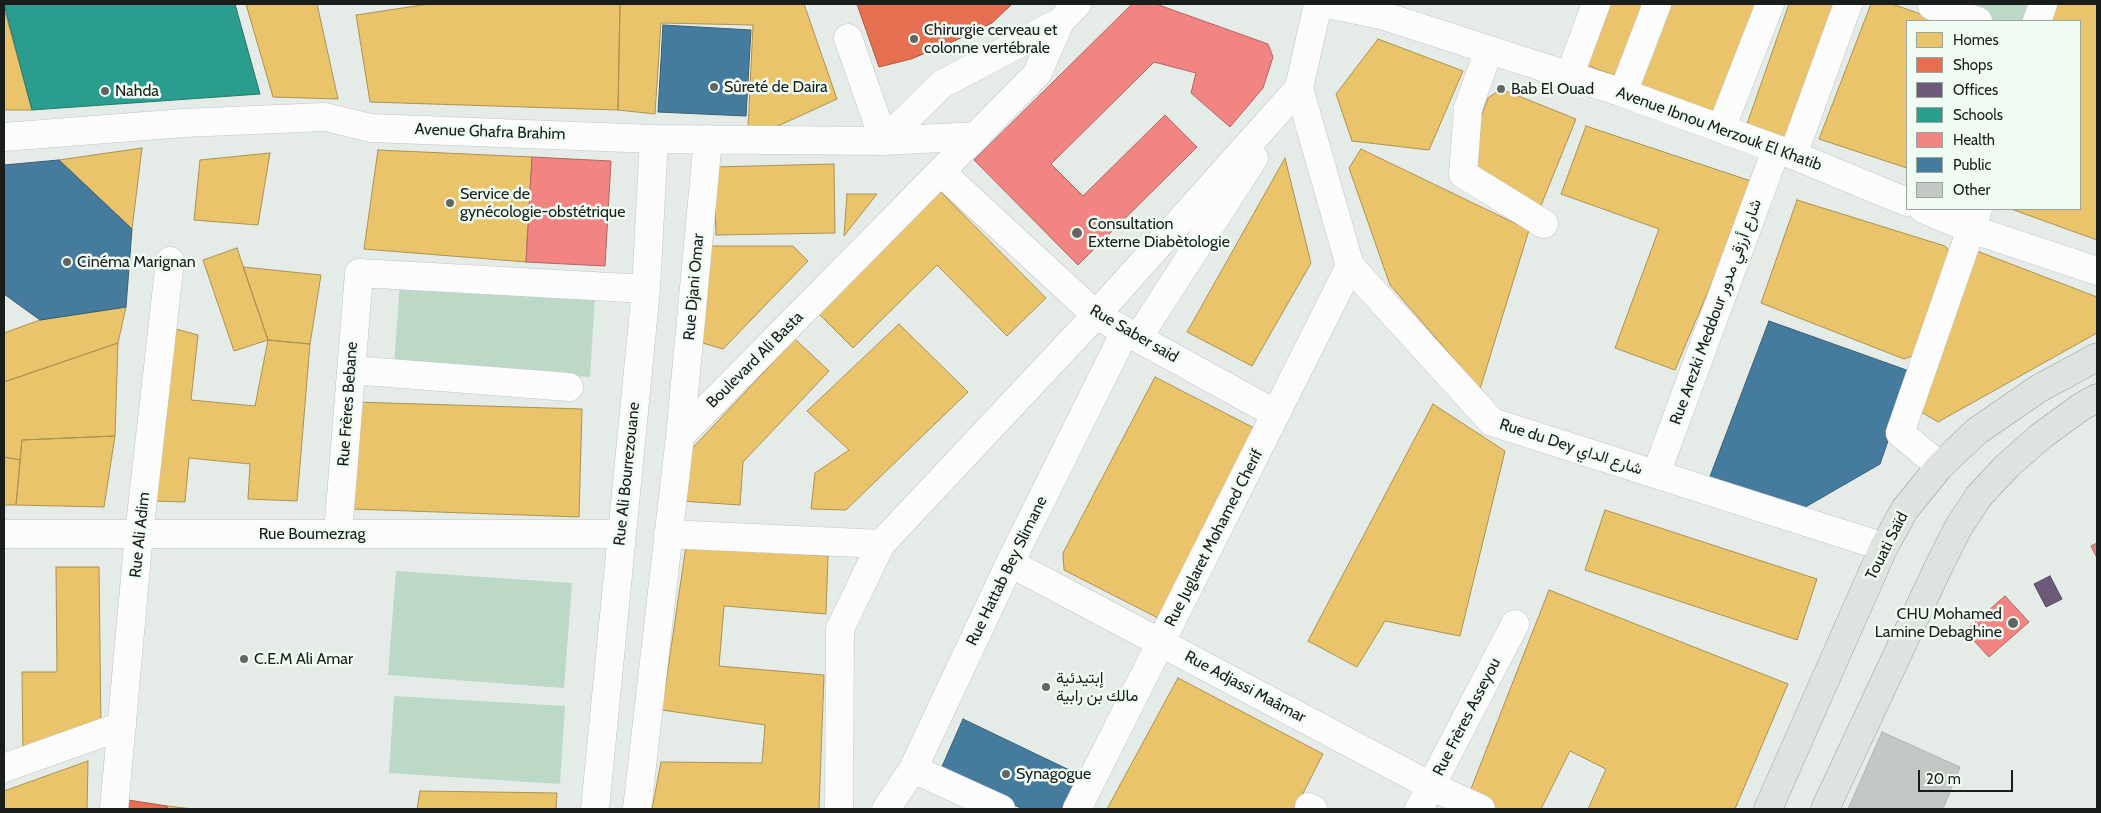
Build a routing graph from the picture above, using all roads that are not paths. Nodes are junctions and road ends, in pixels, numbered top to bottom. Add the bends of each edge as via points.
1 (1318, 4) edge
2 (1327, 4) edge
3 (1596, 4) edge
4 (1657, 4) edge
5 (1770, 4) edge
6 (1848, 4) edge
7 (2043, 4) edge
8 (1932, 6) dead end
9 (1384, 9) edge
10 (1069, 13) edge
11 (1975, 20) edge
12 (2037, 20) edge
13 (848, 38) dead end
14 (1489, 50) junction
15 (1569, 77) junction
16 (1300, 88) junction
17 (1623, 93) junction
18 (1722, 129) junction
19 (977, 136) junction
20 (4, 137) edge
21 (654, 139) junction
22 (708, 139) junction
23 (884, 142) junction
24 (1785, 152) junction
25 (941, 172) junction
26 (1906, 202) edge
27 (1928, 210) edge
28 (1975, 219) edge
29 (1544, 224) dead end
30 (170, 261) dead end
31 (1350, 266) junction
32 (2097, 271) edge
33 (646, 289) junction
34 (1096, 315) junction
35 (1132, 335) junction
36 (2097, 357) edge
37 (350, 370) junction
38 (569, 387) dead end
39 (2097, 398) edge
40 (1276, 414) junction
41 (680, 436) junction
42 (1940, 466) junction
43 (1656, 474) junction
44 (4, 534) edge
45 (139, 534) junction
46 (338, 534) junction
47 (621, 534) junction
48 (668, 534) junction
49 (882, 544) junction
50 (1884, 547) junction
51 (1010, 564) junction
52 (1515, 624) dead end
53 (1161, 643) junction
54 (122, 726) junction
55 (4, 768) edge
56 (913, 769) junction
57 (1425, 798) edge
58 (114, 809) edge
59 (595, 809) edge
60 (637, 809) edge
61 (839, 809) edge
62 (886, 809) edge
63 (1001, 809) edge
64 (1078, 809) edge
65 (1481, 809) edge
66 (1768, 809) edge
67 (1825, 809) edge

1 - 16 street
2 - 9 street, Avenue Ibnou Merzouk El Khatib
3 - 15 street
4 - 17 street
5 - 18 street
6 - 24 street, Rue Arezki Meddour شارع أرزقي مدور
7 - 12 street
8 - 11 street
9 - 14 street, Avenue Ibnou Merzouk El Khatib
10 - 19 street, Boulevard Ali Basta via 1037,74
10 - 23 street via 942,84
13 - 23 street
14 - 15 street, Avenue Ibnou Merzouk El Khatib
14 - 29 street via 1468,108 1463,174
15 - 17 street, Avenue Ibnou Merzouk El Khatib
16 - 31 street, Rue du Dey شارع الداي
16 - 34 street
16 - 35 street, Rue Hattab Bey Slimane
17 - 18 street, Avenue Ibnou Merzouk El Khatib
18 - 24 street, Avenue Ibnou Merzouk El Khatib
19 - 23 street, Avenue Ghafra Brahim
19 - 25 street, Boulevard Ali Basta
20 - 21 street, Avenue Ghafra Brahim via 184,123 325,117 371,128
21 - 22 street, Avenue Ghafra Brahim
21 - 33 street, Rue Ali Bourrezouane
22 - 23 street, Avenue Ghafra Brahim
22 - 41 street, Rue Djani Omar
24 - 26 street, Avenue Ibnou Merzouk El Khatib
24 - 43 street, Rue Arezki Meddour شارع أرزقي مدور
25 - 34 street, Rue Saber said
25 - 41 street, Boulevard Ali Basta
27 - 28 street
28 - 32 street
28 - 42 street via 1900,433
30 - 45 street, Rue Ali Adim
31 - 40 street, Rue Juglaret Mohamed Cherif
31 - 43 street, Rue du Dey شارع الداي via 1492,422
33 - 37 street, Rue Frères Bebane via 359,273
33 - 47 street, Rue Ali Bourrezouane
34 - 35 street, Rue Saber said
34 - 49 street
35 - 40 street, Rue Saber said
35 - 51 street, Rue Hattab Bey Slimane
36 - 42 main road, Touati Saïd via 2038,389 1977,431
37 - 38 street
37 - 46 street, Rue Frères Bebane
39 - 67 main road via 2041,436 1979,496 1937,570
40 - 53 street, Rue Juglaret Mohamed Cherif
41 - 48 street
42 - 50 main road, Touati Saïd via 1905,509
43 - 50 street, Rue du Dey شارع الداي
44 - 45 street, Rue Boumezrag
45 - 46 street, Rue Boumezrag
45 - 54 street, Rue Ali Adim
46 - 47 street, Rue Boumezrag
47 - 59 street, Rue Ali Bourrezouane
48 - 49 street
48 - 60 street
49 - 61 street via 840,629
50 - 66 main road, Touati Saïd
51 - 53 street, Rue Adjassi Maâmar
51 - 56 street, Rue Hattab Bey Slimane
52 - 57 street, Rue Frères Asseyou
53 - 57 street, Rue Adjassi Maâmar
53 - 64 street, Rue Juglaret Mohamed Cherif
54 - 55 street
54 - 58 street, Rue Ali Adim
56 - 62 street, Rue Hattab Bey Slimane
56 - 63 street
57 - 65 street, Rue Adjassi Maâmar

